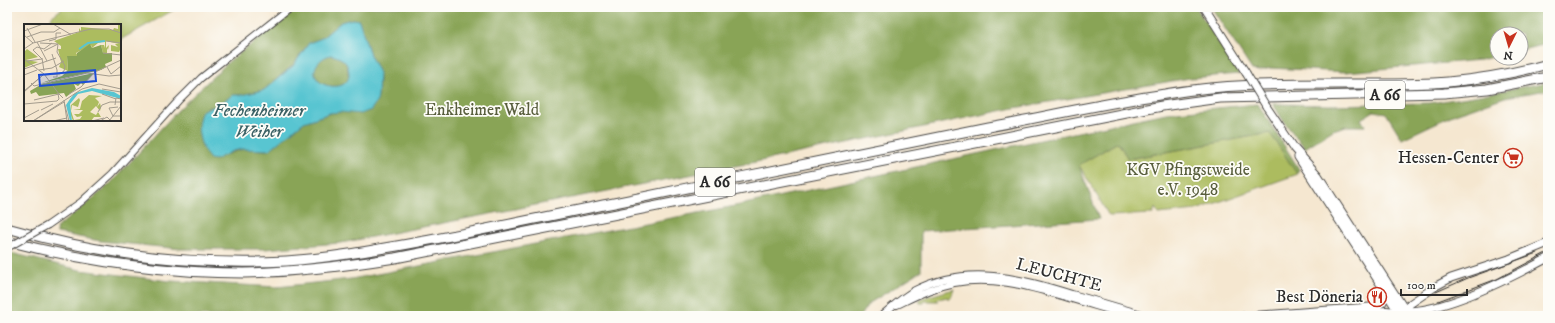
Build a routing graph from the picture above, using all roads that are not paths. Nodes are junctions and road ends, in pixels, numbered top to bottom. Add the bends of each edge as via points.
1 (290, 7) edge
2 (1204, 7) edge
3 (1548, 64) edge
4 (1548, 77) edge
5 (1295, 149) junction
6 (7, 228) edge
7 (7, 240) edge
8 (1548, 243) edge
9 (7, 248) edge
10 (1548, 258) edge
11 (959, 280) junction
12 (1387, 295) junction
13 (1370, 309) junction
14 (1403, 312) edge
15 (1418, 313) edge
16 (881, 316) edge
17 (1129, 316) edge
18 (1149, 316) edge
19 (1241, 316) edge
20 (1312, 316) edge

1 - 9 street, bridge via 197,82 116,170 81,202 48,225
2 - 5 main road, bridge
3 - 6 highway, A 66 via 1510,73 1447,82 1243,86 1166,94 948,135 455,235 320,258 286,261 161,258 55,241
4 - 7 highway, A 66 via 1444,93 1220,98 1162,106 396,258 320,269 244,273 162,269 83,258
5 - 12 main road
5 - 14 main road via 1318,175
8 - 14 main road via 1451,278 1436,286
10 - 15 main road via 1480,291
11 - 16 street, LEUCHTE via 931,289 892,307
11 - 17 street, LEUCHTE via 1020,284
11 - 18 street, LEUCHTE via 988,275 1016,278
12 - 13 street via 1381,304
12 - 14 main road
13 - 14 street
13 - 19 street
13 - 20 street
14 - 15 main road

